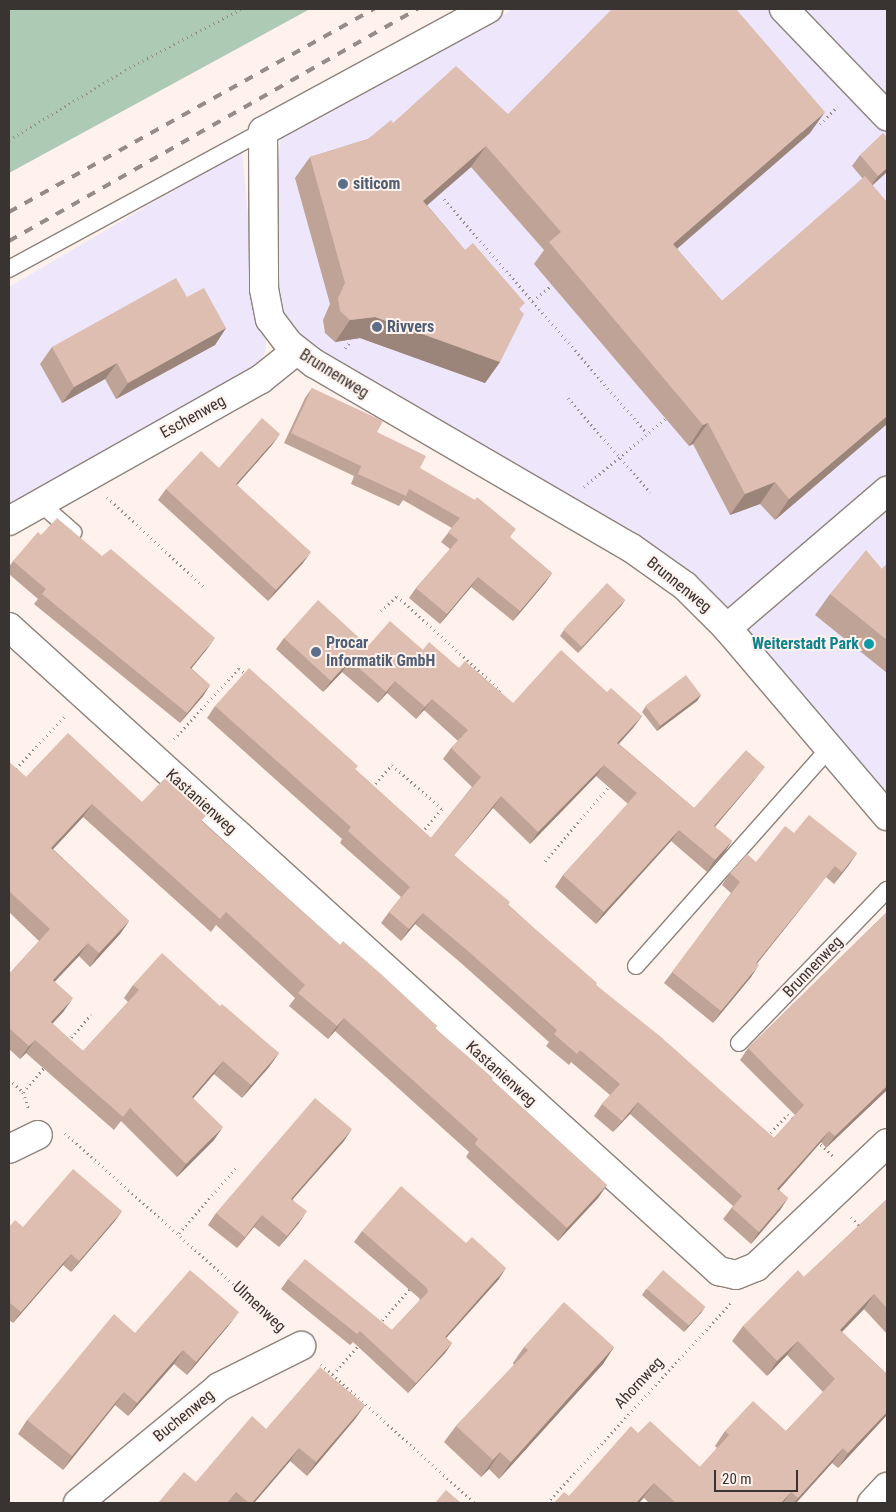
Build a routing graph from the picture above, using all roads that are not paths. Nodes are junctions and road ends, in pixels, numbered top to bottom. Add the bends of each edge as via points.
1 (488, 9) edge
2 (784, 9) edge
3 (887, 116) edge
4 (263, 131) junction
5 (9, 269) edge
6 (296, 351) junction
7 (887, 491) edge
8 (40, 504) junction
9 (9, 521) edge
10 (83, 540) edge
11 (9, 627) edge
12 (727, 628) junction
13 (829, 749) junction
14 (887, 816) edge
15 (887, 890) edge
16 (636, 966) dead end
17 (739, 1043) dead end
18 (38, 1135) road end
19 (887, 1143) edge
20 (9, 1150) edge
21 (301, 1346) road end
22 (887, 1487) edge
23 (78, 1503) edge
24 (872, 1503) edge

1 - 4 street
2 - 3 street
4 - 5 lane
4 - 6 street, Brunnenweg via 264,289 270,319
6 - 8 street, Eschenweg via 261,379
6 - 12 street, Brunnenweg via 669,573
7 - 12 street
8 - 9 street, Eschenweg
8 - 10 lane
11 - 19 street, Kastanienweg via 719,1271 736,1275 761,1263
12 - 13 street, Brunnenweg
13 - 14 street, Brunnenweg
13 - 16 lane
15 - 17 lane, Brunnenweg
18 - 20 street
21 - 23 street, Buchenweg via 212,1392
22 - 24 street

